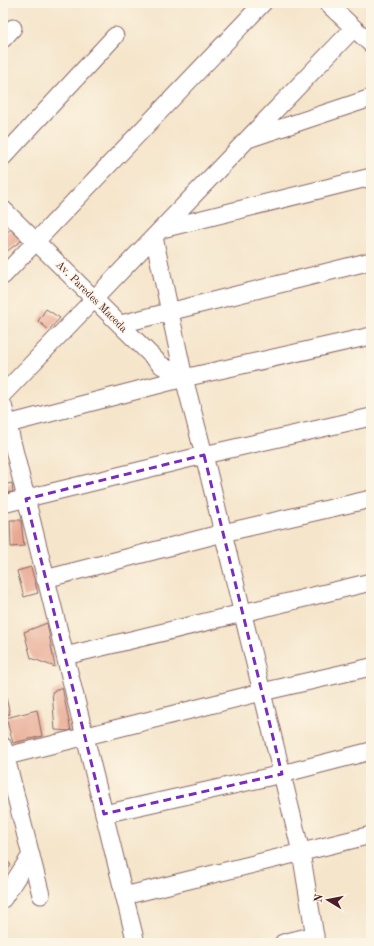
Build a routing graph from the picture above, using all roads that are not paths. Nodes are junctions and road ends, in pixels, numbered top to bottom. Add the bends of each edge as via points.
1 (263, 3) edge
2 (327, 3) edge
3 (354, 28) junction
4 (115, 36) dead end
5 (371, 44) edge
6 (371, 98) edge
7 (245, 140) junction
8 (3, 157) edge
9 (371, 177) edge
10 (3, 209) edge
11 (158, 233) junction
12 (36, 241) junction
13 (371, 260) edge
14 (3, 276) edge
15 (95, 298) junction
16 (170, 311) junction
17 (121, 324) junction
18 (371, 336) edge
19 (184, 378) junction
20 (3, 394) edge
21 (3, 405) edge
22 (371, 417) edge
23 (8, 424) junction
24 (204, 455) junction
25 (26, 499) junction
26 (371, 499) edge
27 (3, 504) edge
28 (223, 533) junction
29 (46, 579) junction
30 (371, 582) edge
31 (242, 612) junction
32 (65, 656) junction
33 (371, 667) edge
34 (262, 692) junction
35 (85, 738) junction
36 (371, 751) edge
37 (4, 753) edge
38 (282, 774) junction
39 (104, 814) junction
40 (371, 835) edge
41 (301, 852) junction
42 (31, 855) junction
43 (41, 895) dead end
44 (124, 896) junction
45 (3, 900) edge
46 (316, 939) edge
47 (136, 943) edge
48 (283, 943) edge

1 - 12 street
2 - 3 street
3 - 5 street
3 - 7 street
4 - 8 street
6 - 7 street
7 - 11 street
9 - 11 street
10 - 12 street, Av. Paredes Maceda
11 - 15 street
11 - 16 street
12 - 14 street
12 - 15 street, Av. Paredes Maceda
13 - 16 street
15 - 17 street, Av. Paredes Maceda
15 - 20 street
16 - 17 street
16 - 19 street
17 - 19 street, Av. Paredes Maceda via 161,365
18 - 19 street
19 - 23 street
19 - 24 street
21 - 23 street
22 - 24 street
23 - 25 street
24 - 25 street
24 - 28 street
25 - 27 street
25 - 29 street
26 - 28 street
28 - 29 street
28 - 31 street
29 - 32 street
30 - 31 street
31 - 32 street
31 - 34 street
32 - 35 street
33 - 34 street
34 - 35 street
34 - 38 street
35 - 37 street
35 - 39 street
36 - 38 street
37 - 42 street
38 - 39 street
38 - 41 street
39 - 44 street
40 - 41 street
41 - 44 street
41 - 46 street
42 - 43 street
42 - 45 street
44 - 47 street
46 - 48 street

